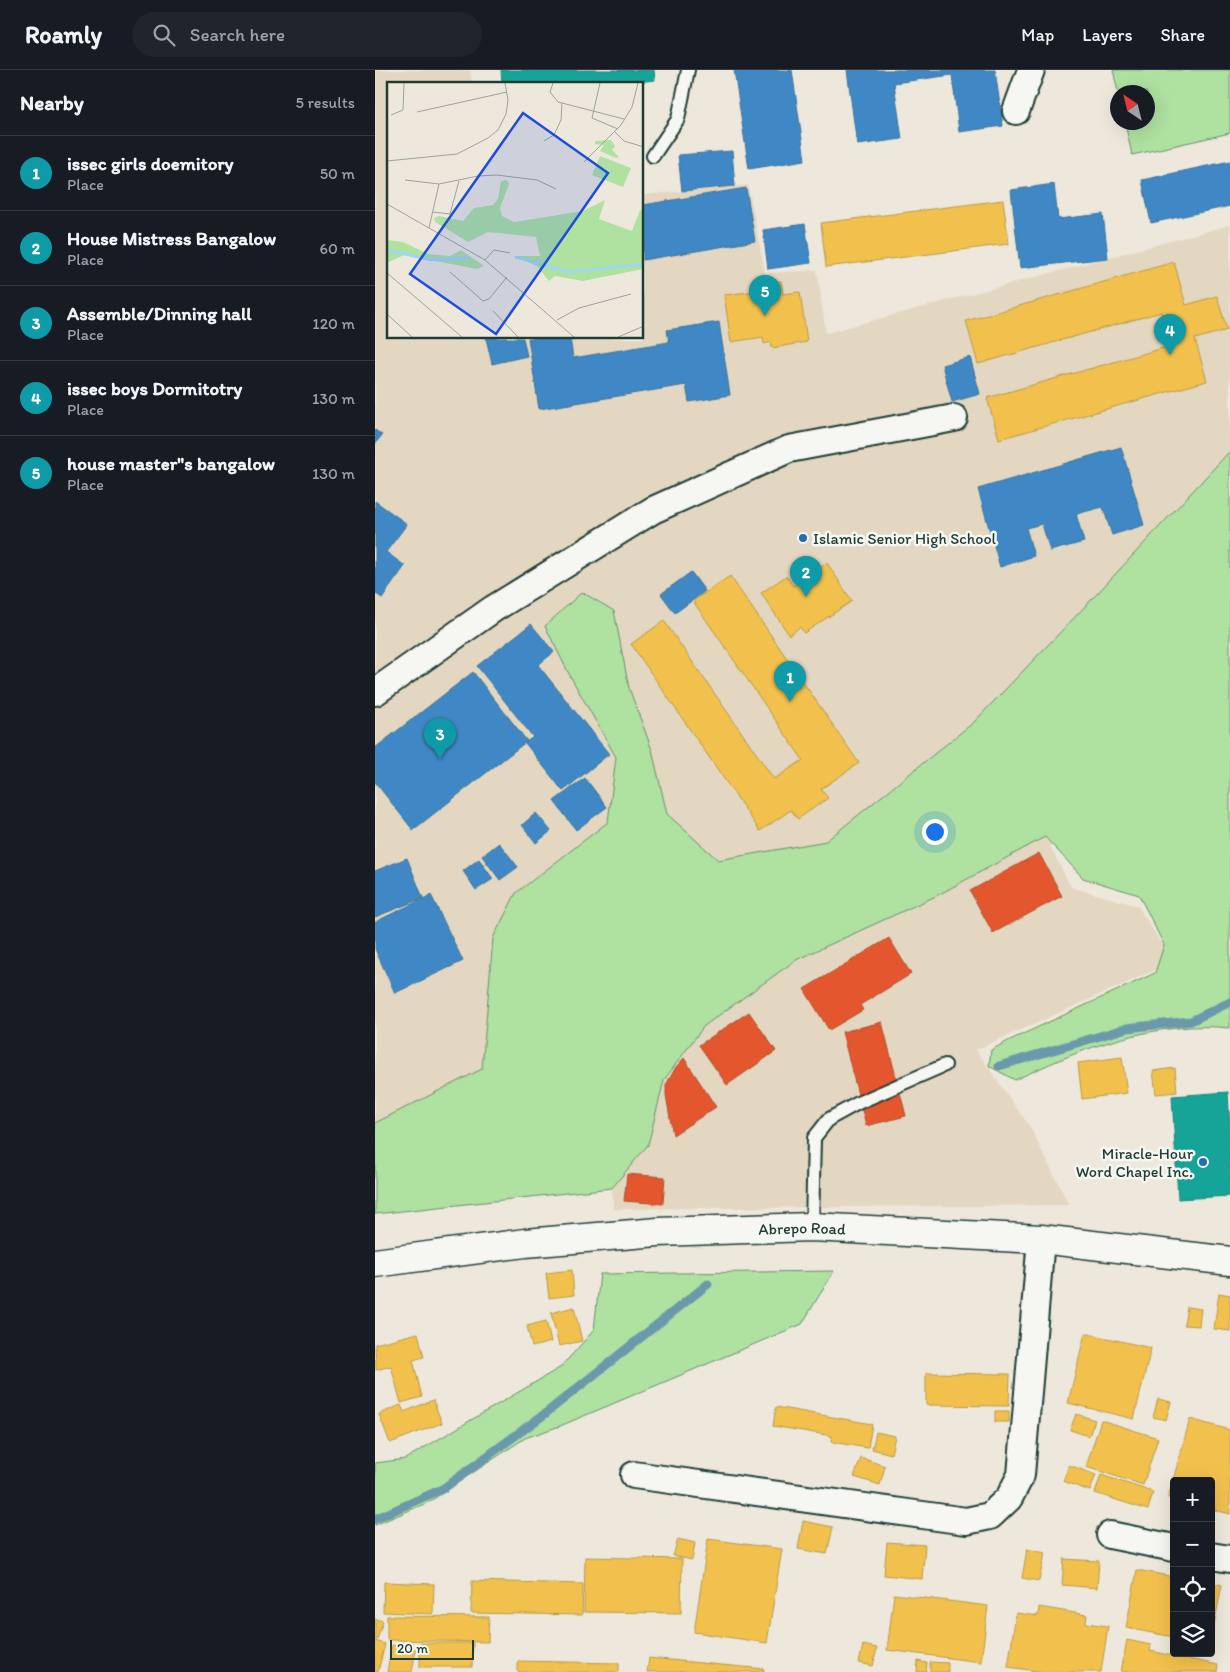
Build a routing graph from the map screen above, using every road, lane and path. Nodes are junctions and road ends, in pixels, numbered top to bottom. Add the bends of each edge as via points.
1 (688, 70) edge
2 (1031, 70) edge
3 (1016, 111) dead end
4 (653, 156) dead end
5 (954, 418) dead end
6 (375, 692) edge
7 (945, 1065) dead end
8 (811, 1227) junction
9 (1041, 1239) junction
10 (1230, 1261) edge
11 (375, 1263) edge
12 (634, 1475) dead end
13 (1110, 1535) dead end
14 (1170, 1547) edge
15 (1215, 1557) edge
16 (1230, 1560) edge

1 - 4 lane via 678,119
2 - 3 street
5 - 6 street via 789,449 653,510 493,609
7 - 8 lane via 829,1119 814,1138
8 - 9 main road, Abrepo Road
8 - 11 main road, Abrepo Road via 658,1232 525,1243
9 - 10 main road, Abrepo Road
9 - 12 street via 1021,1475 1009,1498 989,1516 966,1521
13 - 14 street
15 - 16 street

